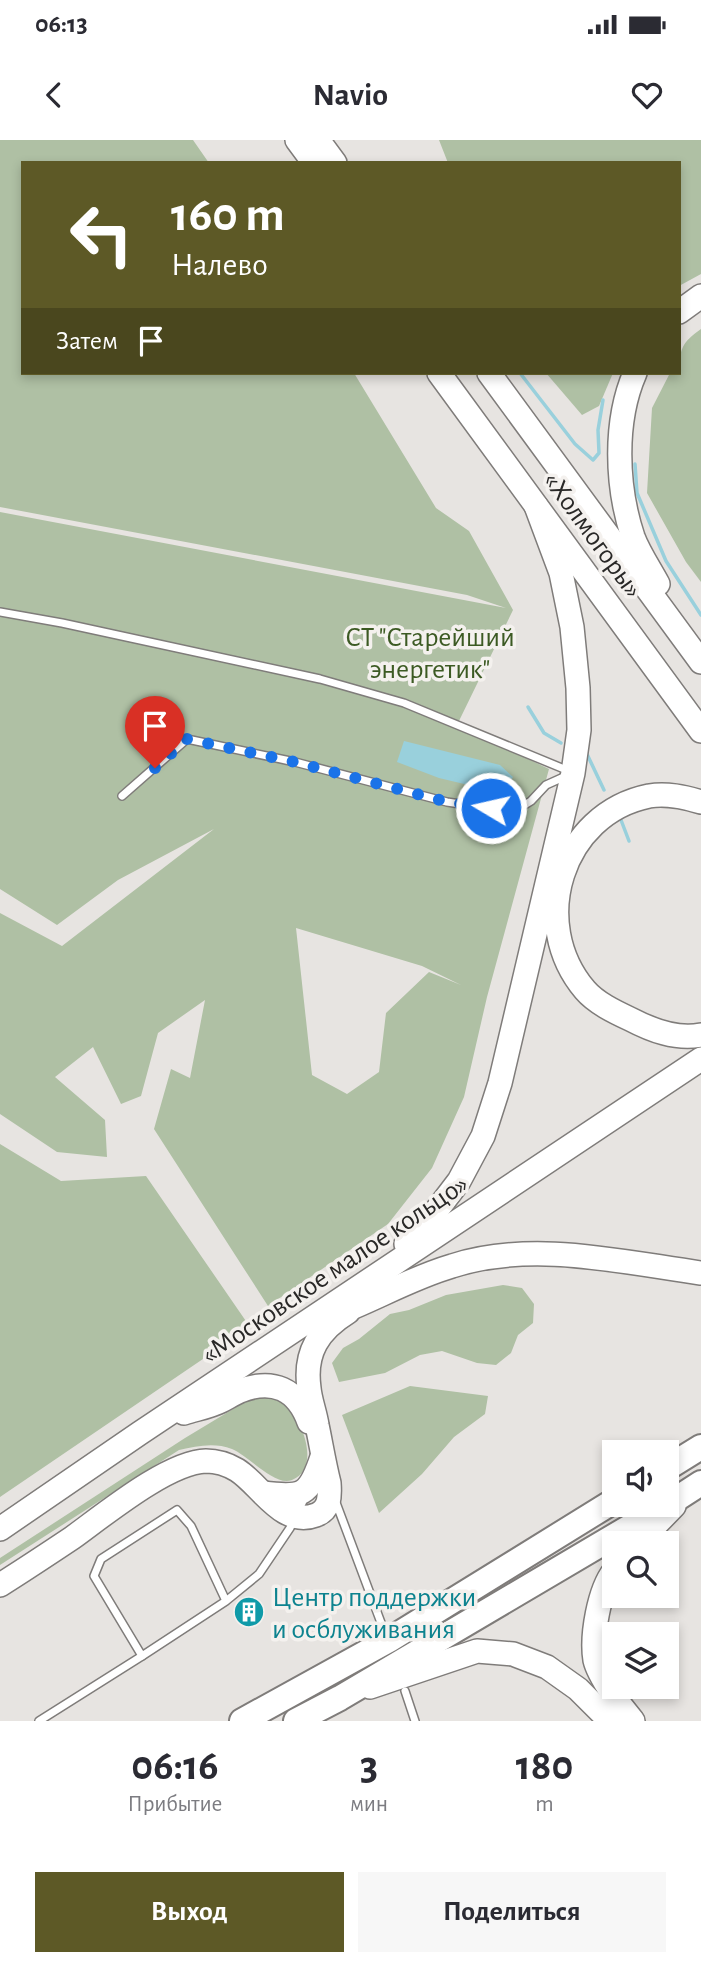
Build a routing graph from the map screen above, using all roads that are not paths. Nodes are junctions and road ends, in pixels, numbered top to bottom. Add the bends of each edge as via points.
1 (298, 140) edge
2 (318, 140) edge
3 (313, 161) edge
4 (334, 161) edge
5 (701, 296) edge
6 (681, 311) edge
7 (440, 375) edge
8 (490, 375) edge
9 (634, 375) edge
10 (536, 506) junction
11 (0, 612) edge
12 (699, 660) edge
13 (701, 731) edge
14 (573, 773) junction
15 (122, 796) dead end
16 (701, 802) edge
17 (701, 1035) edge
18 (701, 1059) edge
19 (701, 1273) edge
20 (370, 1280) junction
21 (357, 1306) junction
22 (298, 1328) junction
23 (158, 1421) junction
24 (701, 1447) edge
25 (321, 1452) junction
26 (679, 1461) edge
27 (319, 1485) junction
28 (680, 1497) edge
29 (602, 1509) edge
30 (280, 1511) junction
31 (330, 1512) junction
32 (0, 1528) edge
33 (649, 1531) edge
34 (283, 1539) junction
35 (0, 1585) edge
36 (602, 1597) edge
37 (226, 1601) junction
38 (383, 1628) dead end
39 (142, 1656) junction
40 (405, 1691) dead end
41 (340, 1698) junction
42 (39, 1721) edge
43 (242, 1721) edge
44 (296, 1721) edge
45 (415, 1721) edge
46 (610, 1721) edge
47 (633, 1721) edge

1 - 3 highway
2 - 4 highway
5 - 6 highway
7 - 10 highway, «Холмогоры»
8 - 12 highway, «Холмогоры»
9 - 12 highway via 621,424 624,499 634,538
10 - 13 highway, «Холмогоры»
10 - 14 highway via 561,573 572,627 579,730
11 - 14 lane via 320,679 404,703
14 - 15 lane via 545,785 513,812 447,802 187,739
14 - 20 highway via 500,1083 483,1136 459,1181 427,1223
16 - 17 highway via 651,796 625,803 599,818 579,841 563,871 556,905 558,935 571,971 587,992 646,1028 670,1035
18 - 20 highway, «Московское малое кольцо»
19 - 21 highway via 579,1256 503,1256 453,1265
20 - 22 highway, «Московское малое кольцо»
21 - 22 highway
21 - 25 highway via 329,1325 311,1352 309,1390
22 - 23 highway, «Московское малое кольцо»
23 - 25 highway via 252,1387 275,1387 302,1406
23 - 32 highway, «Московское малое кольцо»
24 - 26 highway
25 - 27 highway via 316,1474
27 - 30 lane
27 - 30 highway via 293,1495
27 - 31 highway via 330,1496
28 - 33 highway
28 - 41 highway
29 - 43 highway via 389,1640
30 - 31 highway via 311,1517
30 - 34 lane
30 - 34 lane
30 - 35 highway via 239,1471 202,1461 145,1487
31 - 38 lane
34 - 37 lane via 259,1574
36 - 47 highway via 595,1624 596,1661 616,1701
37 - 39 lane
37 - 39 lane via 191,1526 177,1510 101,1559 94,1576
39 - 42 lane
40 - 45 lane
41 - 44 highway
41 - 46 highway via 477,1651 513,1654 547,1667

